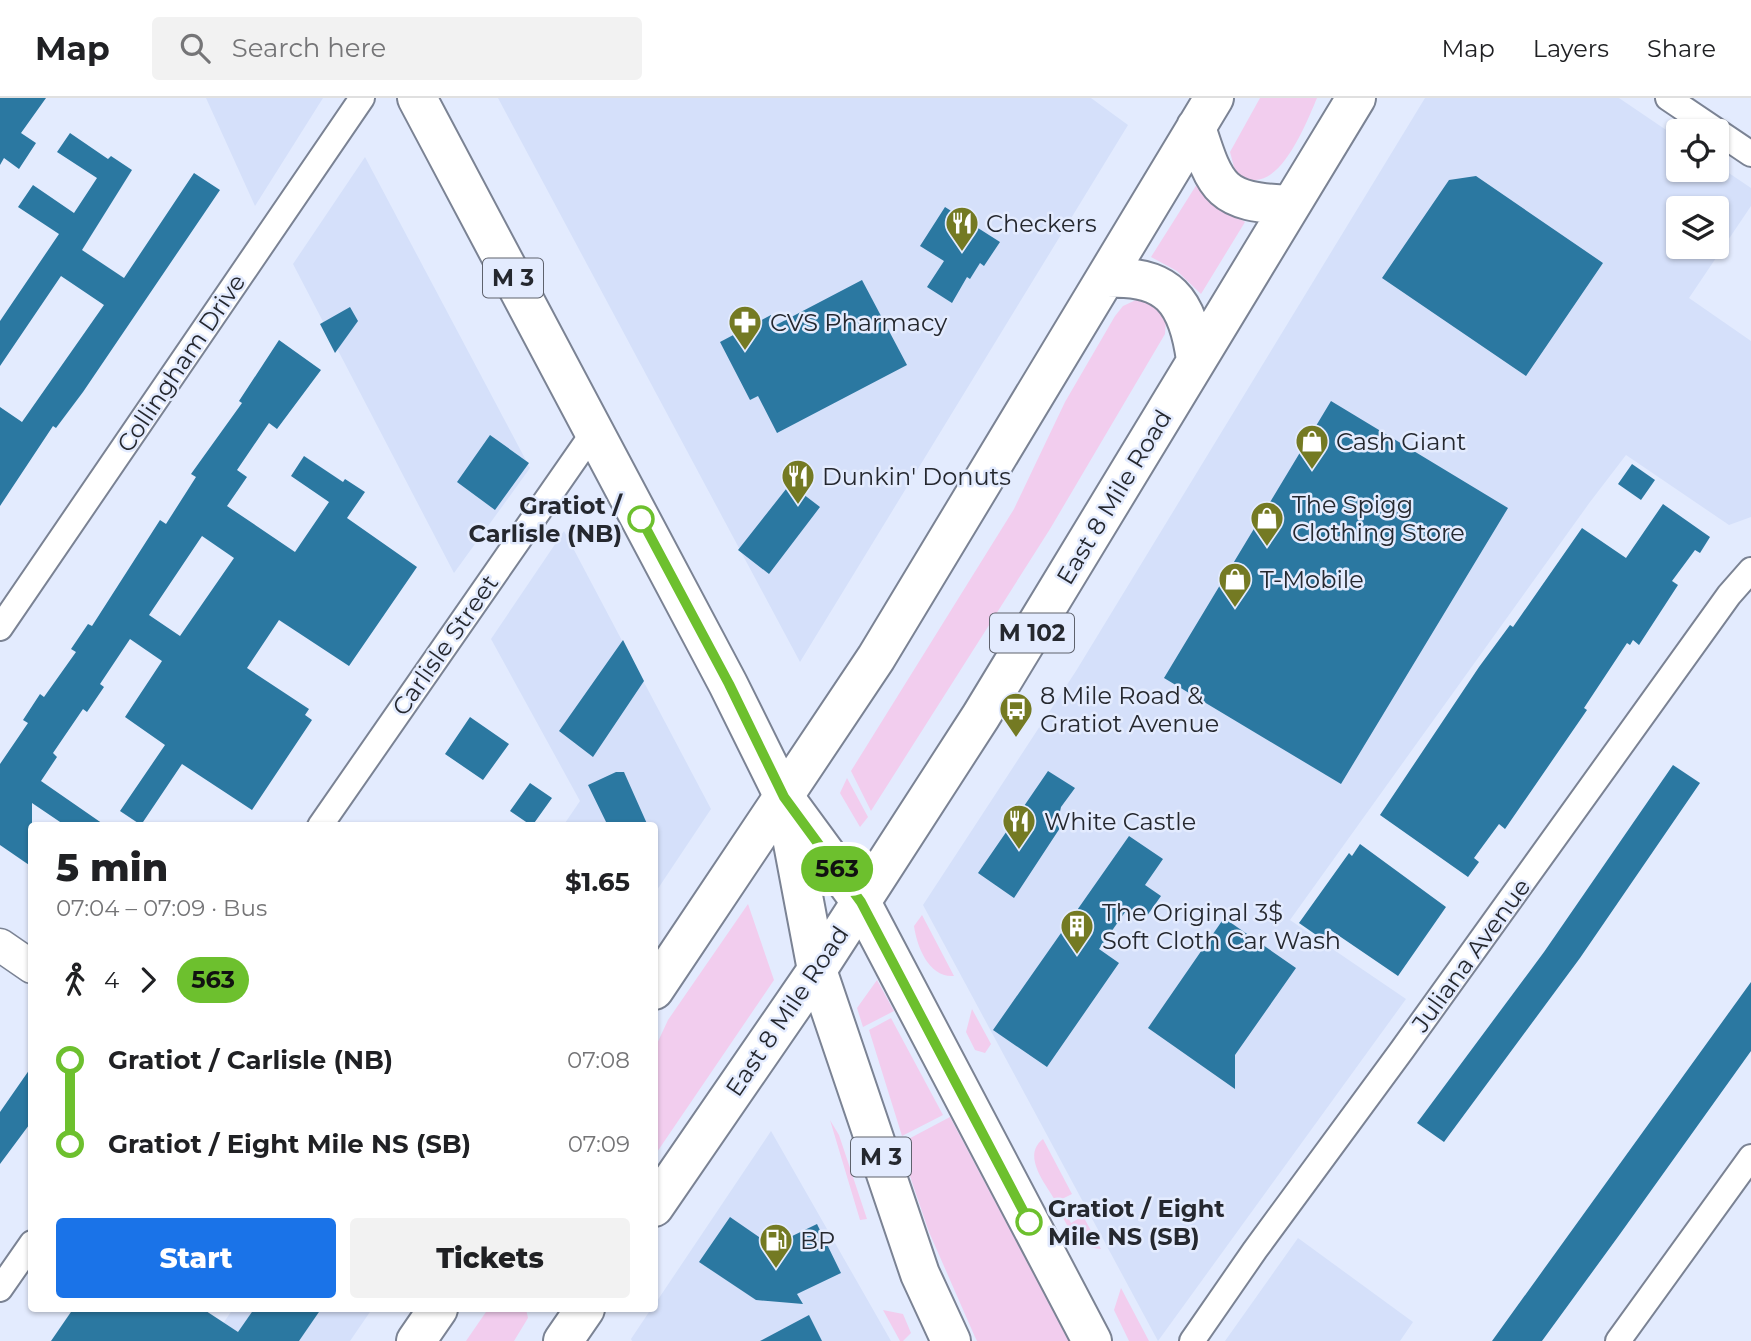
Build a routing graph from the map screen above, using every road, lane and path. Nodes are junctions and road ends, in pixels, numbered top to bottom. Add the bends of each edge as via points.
1 (362, 98) edge
2 (417, 98) edge
3 (1356, 98) edge
4 (1668, 98) edge
5 (1205, 112) edge
6 (1751, 155) edge
7 (1290, 205) junction
8 (1106, 278) junction
9 (1196, 360) junction
10 (595, 430) junction
11 (1751, 570) edge
12 (0, 628) edge
13 (784, 797) junction
14 (323, 822) edge
15 (861, 902) junction
16 (0, 946) edge
17 (28, 964) edge
18 (817, 970) junction
19 (658, 984) edge
20 (1751, 1157) edge
21 (658, 1201) edge
22 (28, 1249) edge
23 (0, 1289) edge
24 (436, 1312) edge
25 (551, 1312) edge
26 (583, 1312) edge
27 (416, 1341) edge
28 (557, 1341) edge
29 (563, 1341) edge
30 (951, 1341) edge
31 (1092, 1341) edge
32 (1192, 1341) edge
33 (1618, 1341) edge

1 - 12 street, Collingham Drive
2 - 10 main road, M 3
3 - 7 main road, East 8 Mile Road / M 102
4 - 6 street
5 - 7 main road via 1206,161 1222,188 1249,201
5 - 8 main road
7 - 9 main road, East 8 Mile Road / M 102
8 - 9 main road via 1141,279 1172,294 1192,330
8 - 13 main road via 876,658
9 - 15 main road, East 8 Mile Road / M 102 via 981,716
10 - 13 main road, M 3
10 - 14 street, Carlisle Street
11 - 32 street, Juliana Avenue
13 - 15 main road, M 3
13 - 18 main road, M 3
13 - 19 main road
15 - 18 main road, East 8 Mile Road / M 102
15 - 31 main road, M 3
16 - 17 street
18 - 21 main road, East 8 Mile Road / M 102
18 - 30 main road, M 3 via 920,1274
20 - 33 street
22 - 23 street
24 - 27 main road
25 - 28 main road
26 - 29 main road

